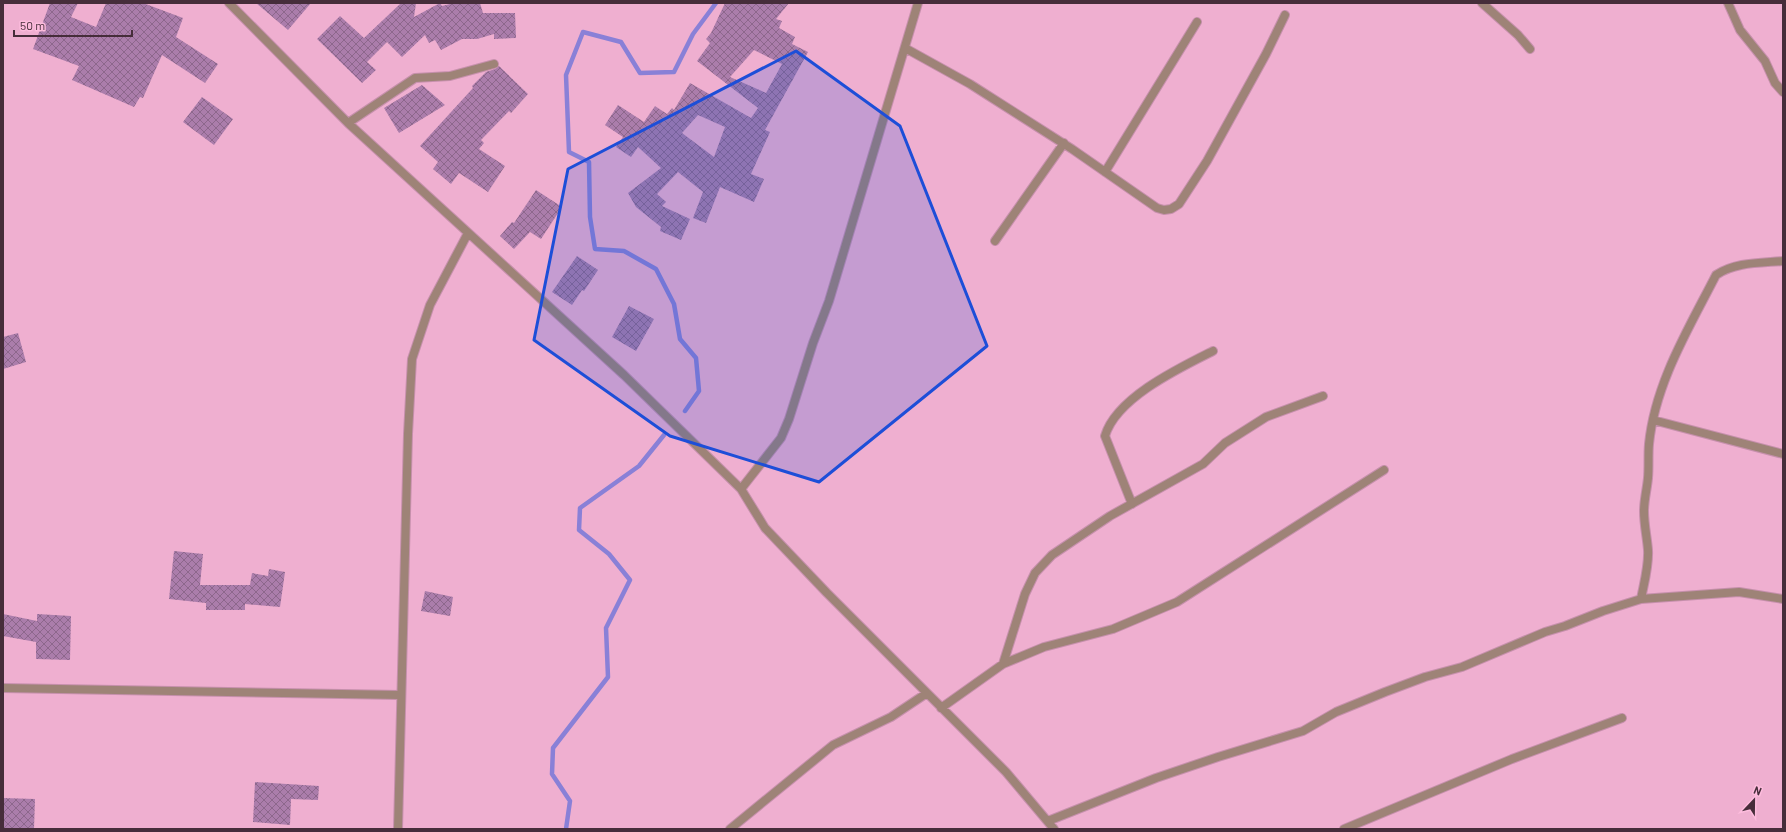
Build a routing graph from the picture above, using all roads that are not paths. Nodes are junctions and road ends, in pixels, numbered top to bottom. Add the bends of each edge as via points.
1 (228, 3) edge
2 (918, 3) edge
3 (1482, 3) edge
4 (1728, 3) edge
5 (1285, 16) dead end
6 (1197, 22) dead end
7 (905, 48) junction
8 (1530, 49) dead end
9 (494, 64) dead end
10 (1783, 92) edge
11 (348, 123) junction
12 (1064, 143) junction
13 (1105, 172) junction
14 (468, 233) junction
15 (994, 241) dead end
16 (1783, 261) edge
17 (1213, 351) dead end
18 (1323, 396) dead end
19 (1654, 420) junction
20 (1783, 454) edge
21 (1384, 470) dead end
22 (740, 489) junction
23 (1132, 504) junction
24 (1641, 599) junction
25 (1783, 599) edge
26 (1003, 664) junction
27 (3, 688) edge
28 (927, 693) junction
29 (400, 695) junction
30 (941, 708) junction
31 (1622, 718) dead end
32 (1048, 821) junction
33 (398, 829) edge
34 (730, 829) edge
35 (1054, 829) edge
36 (1344, 829) edge

1 - 11 street
2 - 7 street
3 - 8 street
4 - 10 street via 1740,30 1765,61 1775,83
5 - 13 street via 1207,161 1179,204 1171,209 1158,208
6 - 13 street
7 - 12 street via 970,84
7 - 22 street via 829,301 789,419 781,438
9 - 11 street via 450,76 415,78
11 - 14 street
12 - 13 street
12 - 15 street
14 - 22 street via 624,375
14 - 29 street via 430,305 412,359
16 - 19 street via 1738,265 1724,269 1716,275 1671,367 1660,393
17 - 23 street via 1161,378 1120,411 1108,426 1106,436
18 - 23 street via 1266,417 1224,443 1203,464
19 - 20 street
19 - 24 street via 1649,445 1644,509 1644,531 1648,551
21 - 26 street via 1177,602 1113,629 1044,647
22 - 28 street via 765,528
23 - 26 street via 1052,555 1035,573 1024,594
24 - 25 street via 1740,592
24 - 32 street via 1545,632 1462,667 1385,692 1336,712 1303,731 1156,778
26 - 30 street
27 - 29 street
28 - 30 street
28 - 34 street via 891,717 833,745
29 - 33 street
30 - 32 street via 1006,772
31 - 36 street via 1512,759
32 - 35 street

